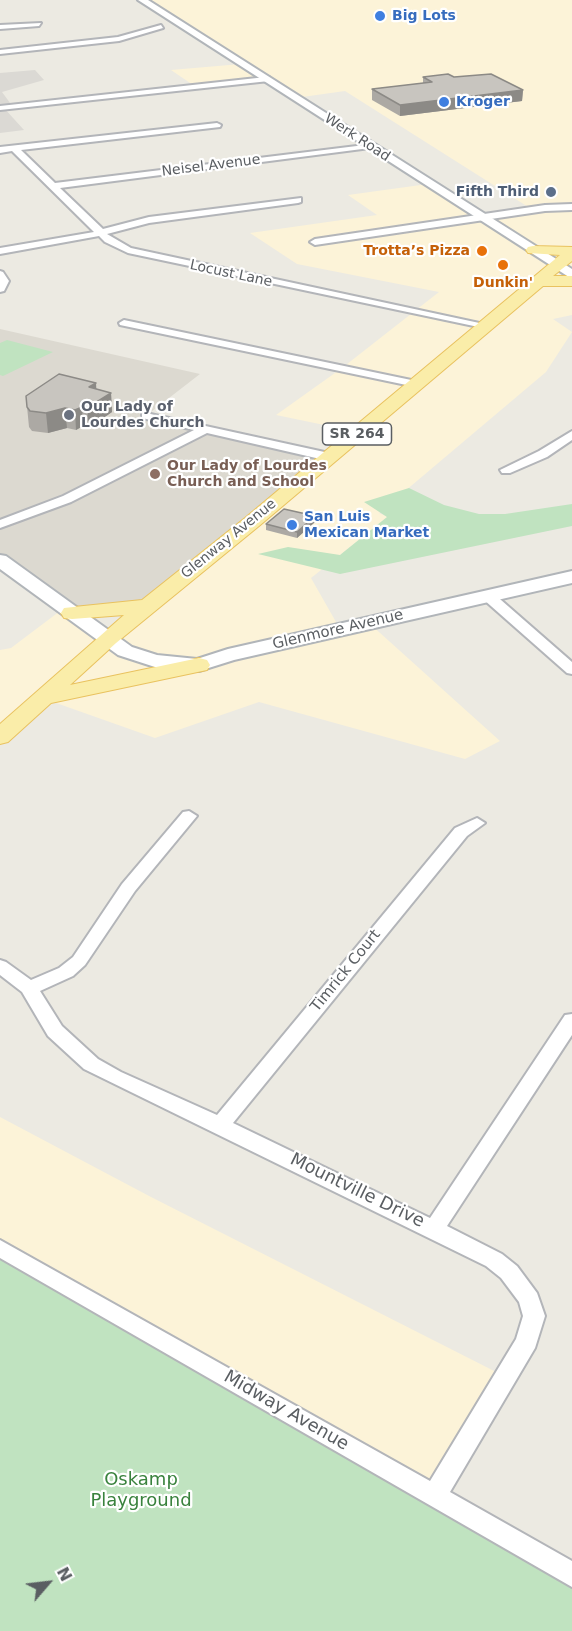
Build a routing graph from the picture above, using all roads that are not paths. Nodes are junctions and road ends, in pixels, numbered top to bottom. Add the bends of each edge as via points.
1 (142, 0) edge
2 (39, 24) dead end
3 (0, 27) edge
4 (161, 27) dead end
5 (0, 52) edge
6 (266, 80) junction
7 (0, 108) edge
8 (217, 125) dead end
9 (370, 146) junction
10 (15, 149) junction
11 (0, 150) edge
12 (53, 186) junction
13 (298, 200) dead end
14 (572, 207) edge
15 (481, 218) junction
16 (101, 232) junction
17 (315, 242) dead end
18 (533, 250) junction
19 (0, 251) edge
20 (572, 252) edge
21 (557, 266) junction
22 (0, 274) edge
23 (572, 274) edge
24 (539, 281) junction
25 (572, 281) edge
26 (0, 289) edge
27 (124, 323) dead end
28 (484, 327) junction
29 (416, 384) junction
30 (146, 416) dead end
31 (204, 430) junction
32 (572, 435) edge
33 (329, 457) junction
34 (506, 470) dead end
35 (0, 524) edge
36 (0, 560) edge
37 (572, 577) edge
38 (488, 596) junction
39 (147, 606) junction
40 (72, 613) junction
41 (108, 638) junction
42 (199, 665) junction
43 (572, 670) edge
44 (42, 698) junction
45 (3, 731) edge
46 (189, 816) dead end
47 (477, 823) dead end
48 (0, 966) edge
49 (29, 988) junction
50 (572, 1020) edge
51 (220, 1125) junction
52 (434, 1229) junction
53 (0, 1248) edge
54 (434, 1496) junction
55 (572, 1575) edge

1 - 6 street, Werk Road
2 - 3 street
4 - 5 street via 119,39
6 - 7 street
6 - 9 street, Werk Road
8 - 10 street
9 - 12 street, Neisel Avenue
9 - 15 street, Werk Road
10 - 11 street
10 - 12 street, Locust Lane
12 - 16 street, Locust Lane
13 - 16 street via 149,220
14 - 15 street
15 - 17 street
15 - 18 street, Werk Road
16 - 19 street
16 - 28 street, Locust Lane via 118,246 143,255
18 - 20 main road
18 - 21 street, Werk Road
20 - 21 main road, Glenway Avenue / SR 264
21 - 23 street, Werk Road
21 - 24 main road, Glenway Avenue / SR 264
22 - 26 street via 4,281
24 - 25 main road
24 - 28 main road, Glenway Avenue / SR 264
27 - 29 street
28 - 29 main road, Glenway Avenue / SR 264
29 - 33 main road, Glenway Avenue / SR 264
30 - 31 street
31 - 33 street
31 - 35 street via 67,499
32 - 34 street via 543,454
33 - 39 main road, Glenway Avenue / SR 264
36 - 40 street, Glenmore Avenue
37 - 38 street, Glenmore Avenue
38 - 42 street, Glenmore Avenue
38 - 43 street
39 - 40 main road
39 - 41 main road, Glenway Avenue / SR 264
40 - 41 street, Glenmore Avenue
41 - 42 street, Glenmore Avenue via 143,658
41 - 44 main road, Glenway Avenue / SR 264
42 - 44 main road
44 - 45 main road, Glenway Avenue / SR 264
46 - 49 street via 128,888 79,960 66,972
47 - 51 street, Timrick Court via 461,832
48 - 49 street, Mountville Drive
49 - 51 street, Mountville Drive via 55,1030 91,1064
50 - 52 street
51 - 52 street, Mountville Drive
52 - 54 street, Mountville Drive via 509,1272 529,1299 534,1316 528,1341
53 - 54 street, Midway Avenue
54 - 55 street, Midway Avenue

